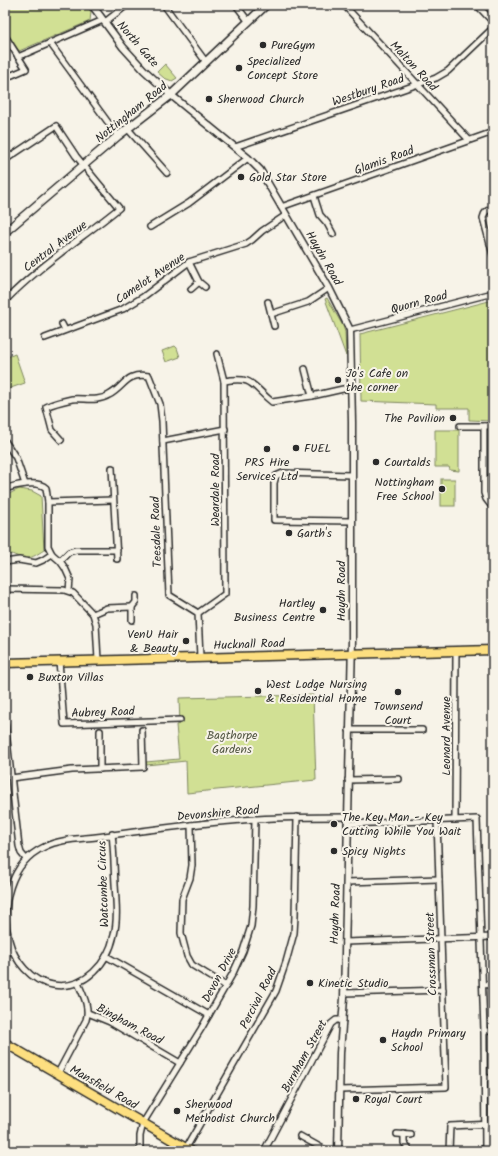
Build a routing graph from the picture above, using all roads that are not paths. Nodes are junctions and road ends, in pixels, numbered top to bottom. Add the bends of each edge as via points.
1 (92, 5) edge
2 (127, 5) edge
3 (164, 5) edge
4 (236, 5) edge
5 (266, 5) edge
6 (344, 5) edge
7 (477, 5) edge
8 (104, 21) junction
9 (249, 22) junction
10 (493, 22) edge
11 (493, 28) edge
12 (5, 40) edge
13 (50, 44) junction
14 (18, 57) junction
15 (206, 62) junction
16 (5, 78) edge
17 (417, 84) junction
18 (171, 95) junction
19 (127, 128) junction
20 (493, 132) edge
21 (118, 136) junction
22 (469, 140) junction
23 (235, 147) junction
24 (248, 158) junction
25 (5, 160) edge
26 (83, 165) junction
27 (167, 173) dead end
28 (314, 196) junction
29 (281, 207) junction
30 (493, 208) edge
31 (286, 215) junction
32 (145, 223) dead end
33 (5, 232) edge
34 (333, 234) dead end
35 (493, 255) edge
36 (189, 262) junction
37 (199, 282) junction
38 (205, 287) dead end
39 (191, 288) dead end
40 (328, 288) junction
41 (493, 293) edge
42 (5, 301) edge
43 (268, 302) dead end
44 (271, 314) junction
45 (62, 324) dead end
46 (274, 326) dead end
47 (65, 330) junction
48 (350, 330) junction
49 (45, 338) dead end
50 (217, 354) dead end
51 (305, 369) dead end
52 (224, 381) junction
53 (350, 389) junction
54 (312, 396) junction
55 (460, 426) dead end
56 (484, 426) junction
57 (493, 426) edge
58 (225, 429) junction
59 (61, 440) dead end
60 (5, 441) edge
61 (163, 441) junction
62 (112, 468) dead end
63 (351, 475) junction
64 (25, 484) junction
65 (5, 489) edge
66 (113, 500) junction
67 (48, 502) junction
68 (493, 508) edge
69 (352, 521) junction
70 (116, 550) junction
71 (52, 554) junction
72 (117, 559) dead end
73 (60, 561) junction
74 (5, 562) edge
75 (5, 589) edge
76 (69, 591) junction
77 (136, 596) dead end
78 (132, 607) junction
79 (198, 613) junction
80 (93, 614) junction
81 (132, 620) dead end
82 (493, 650) edge
83 (456, 652) junction
84 (352, 654) junction
85 (200, 657) junction
86 (98, 660) junction
87 (59, 661) junction
88 (5, 663) edge
89 (180, 720) dead end
90 (5, 722) edge
91 (142, 730) dead end
92 (349, 730) junction
93 (422, 730) dead end
94 (100, 731) dead end
95 (100, 769) junction
96 (11, 778) junction
97 (399, 779) dead end
98 (348, 780) junction
99 (297, 817) junction
100 (255, 819) junction
101 (347, 820) junction
102 (455, 820) junction
103 (437, 821) junction
104 (191, 825) junction
105 (112, 834) junction
106 (92, 837) joint
107 (26, 859) junction
108 (439, 879) junction
109 (347, 882) junction
110 (6, 894) edge
111 (481, 938) junction
112 (493, 938) edge
113 (441, 939) junction
114 (345, 942) junction
115 (12, 951) junction
116 (106, 956) junction
117 (5, 957) edge
118 (78, 982) junction
119 (493, 984) edge
120 (483, 985) junction
121 (226, 986) junction
122 (443, 990) junction
123 (344, 993) junction
124 (88, 1013) junction
125 (209, 1015) junction
126 (343, 1020) junction
127 (484, 1031) junction
128 (493, 1031) edge
129 (5, 1043) edge
130 (180, 1062) junction
131 (58, 1073) junction
132 (485, 1078) junction
133 (493, 1078) edge
134 (340, 1090) junction
135 (143, 1123) junction
136 (485, 1124) junction
137 (493, 1124) edge
138 (397, 1134) dead end
139 (404, 1134) junction
140 (411, 1134) dead end
141 (300, 1136) dead end
142 (189, 1149) edge
143 (140, 1151) edge
144 (264, 1151) edge
145 (327, 1151) edge
146 (338, 1151) edge
147 (410, 1151) edge
148 (449, 1151) edge
149 (485, 1151) edge

1 - 8 street, North Gate
2 - 8 street
3 - 15 street
4 - 9 street
5 - 9 main road, Nottingham Road
6 - 17 street, Malton Road
7 - 10 street
8 - 13 street
8 - 18 street, North Gate via 134,60
9 - 15 main road, Nottingham Road
11 - 17 street, Westbury Road via 448,71
12 - 14 street via 7,39
13 - 14 street
13 - 21 street
14 - 16 street via 26,69
15 - 18 main road, Nottingham Road
17 - 22 street, Malton Road
17 - 23 street, Westbury Road
18 - 19 main road, Nottingham Road
18 - 23 street, Haydn Road
19 - 21 main road, Nottingham Road
19 - 27 street
20 - 22 street, Glamis Road
21 - 26 main road, Nottingham Road
22 - 28 street, Glamis Road
23 - 24 street, Haydn Road
24 - 29 street, Haydn Road via 263,174
24 - 32 street via 151,228
25 - 26 street via 56,126
26 - 33 main road, Nottingham Road
26 - 42 street, Central Avenue via 118,208 24,282
28 - 29 street, Glamis Road
28 - 34 street via 320,215
29 - 31 street, Haydn Road
30 - 35 street via 484,213 483,218
31 - 36 street, Camelot Avenue via 246,244
31 - 40 street, Haydn Road
36 - 37 street
36 - 47 street, Camelot Avenue via 133,304
37 - 38 street
37 - 39 street
40 - 44 street via 308,302
40 - 48 street, Haydn Road
41 - 48 street, Quorn Road
43 - 44 street
44 - 46 street
45 - 47 street
47 - 49 street, Camelot Avenue
48 - 53 street, Haydn Road
50 - 52 street, Weardale Road
51 - 54 street
52 - 54 street via 246,380 272,402
52 - 58 street, Weardale Road
53 - 54 street
53 - 63 street, Haydn Road
55 - 56 street
56 - 57 street
56 - 68 street via 484,493
58 - 61 street
58 - 79 street, Weardale Road via 225,594
59 - 61 street, Teesdale Road via 52,430 46,407 73,399 101,399 110,395 132,376 149,376 160,404
60 - 64 street via 16,458
61 - 79 street, Teesdale Road via 169,595
62 - 66 street
63 - 69 street, Haydn Road
63 - 69 street via 283,473 276,476 274,520
64 - 65 street
64 - 67 street via 44,486
66 - 67 street
66 - 70 street
67 - 71 street via 48,546
69 - 84 street, Haydn Road
70 - 72 street
70 - 73 street via 76,550 69,552
71 - 73 street
71 - 74 street via 36,563 20,560
73 - 76 street via 70,579
75 - 76 street
76 - 80 street
77 - 78 street via 136,602
78 - 80 street via 107,608
78 - 81 street
79 - 85 street
80 - 86 street
82 - 83 main road, Hucknall Road
83 - 84 main road, Hucknall Road
83 - 102 street, Leonard Avenue
84 - 85 main road, Hucknall Road
84 - 92 street, Haydn Road
85 - 86 main road, Hucknall Road
86 - 87 main road, Hucknall Road
87 - 88 main road, Hucknall Road
87 - 89 street, Aubrey Road via 64,724
90 - 96 street
91 - 95 street via 143,767
92 - 93 street
92 - 98 street, Haydn Road
94 - 95 street
95 - 96 street
96 - 107 street via 19,846
97 - 98 street
98 - 101 street, Haydn Road
99 - 100 street, Devonshire Road
99 - 101 street, Devonshire Road
99 - 142 street, Percival Road via 294,933 286,962 276,991
100 - 104 street, Devonshire Road
100 - 121 street, Devon Drive via 251,926 243,951
101 - 103 street, Devonshire Road
101 - 109 street, Haydn Road
102 - 103 street, Devonshire Road
102 - 111 street, Devonshire Road via 477,819
103 - 108 street, Crossman Street
104 - 105 street, Devonshire Road
104 - 121 street via 192,865 182,900 181,933 192,965
105 - 106 street, Devonshire Road
105 - 116 street, Watcombe Circus via 116,921
106 - 107 street, Watcombe Circus via 53,843
107 - 110 street, Watcombe Circus
108 - 109 street
108 - 113 street, Crossman Street
109 - 114 street, Haydn Road
110 - 115 street, Watcombe Circus via 5,915
111 - 112 street
111 - 113 street
111 - 120 street
113 - 114 street
113 - 122 street, Crossman Street
114 - 123 street, Haydn Road
115 - 117 street
115 - 118 street, Watcombe Circus via 26,970 43,982 63,986
116 - 118 street, Watcombe Circus via 94,972
116 - 125 street
118 - 124 street
119 - 120 street
120 - 127 street
121 - 125 street, Devon Drive
122 - 123 street
122 - 134 street, Crossman Street via 446,1087
123 - 126 street, Haydn Road
124 - 130 street, Bingham Road via 110,1022
124 - 131 street, Bingham Road
125 - 130 street, Devon Drive
126 - 134 street, Haydn Road
126 - 144 street, Burnham Street via 336,1020 331,1024
127 - 128 street
127 - 132 street
129 - 131 main road, Mansfield Road
130 - 135 street, Devon Drive
131 - 135 main road, Mansfield Road
132 - 133 street
132 - 136 street
134 - 146 street, Haydn Road
135 - 142 main road, Mansfield Road
135 - 143 street
136 - 137 street
136 - 148 street via 450,1126
136 - 149 street
138 - 139 street
139 - 140 street
139 - 147 street via 404,1143
141 - 145 street

